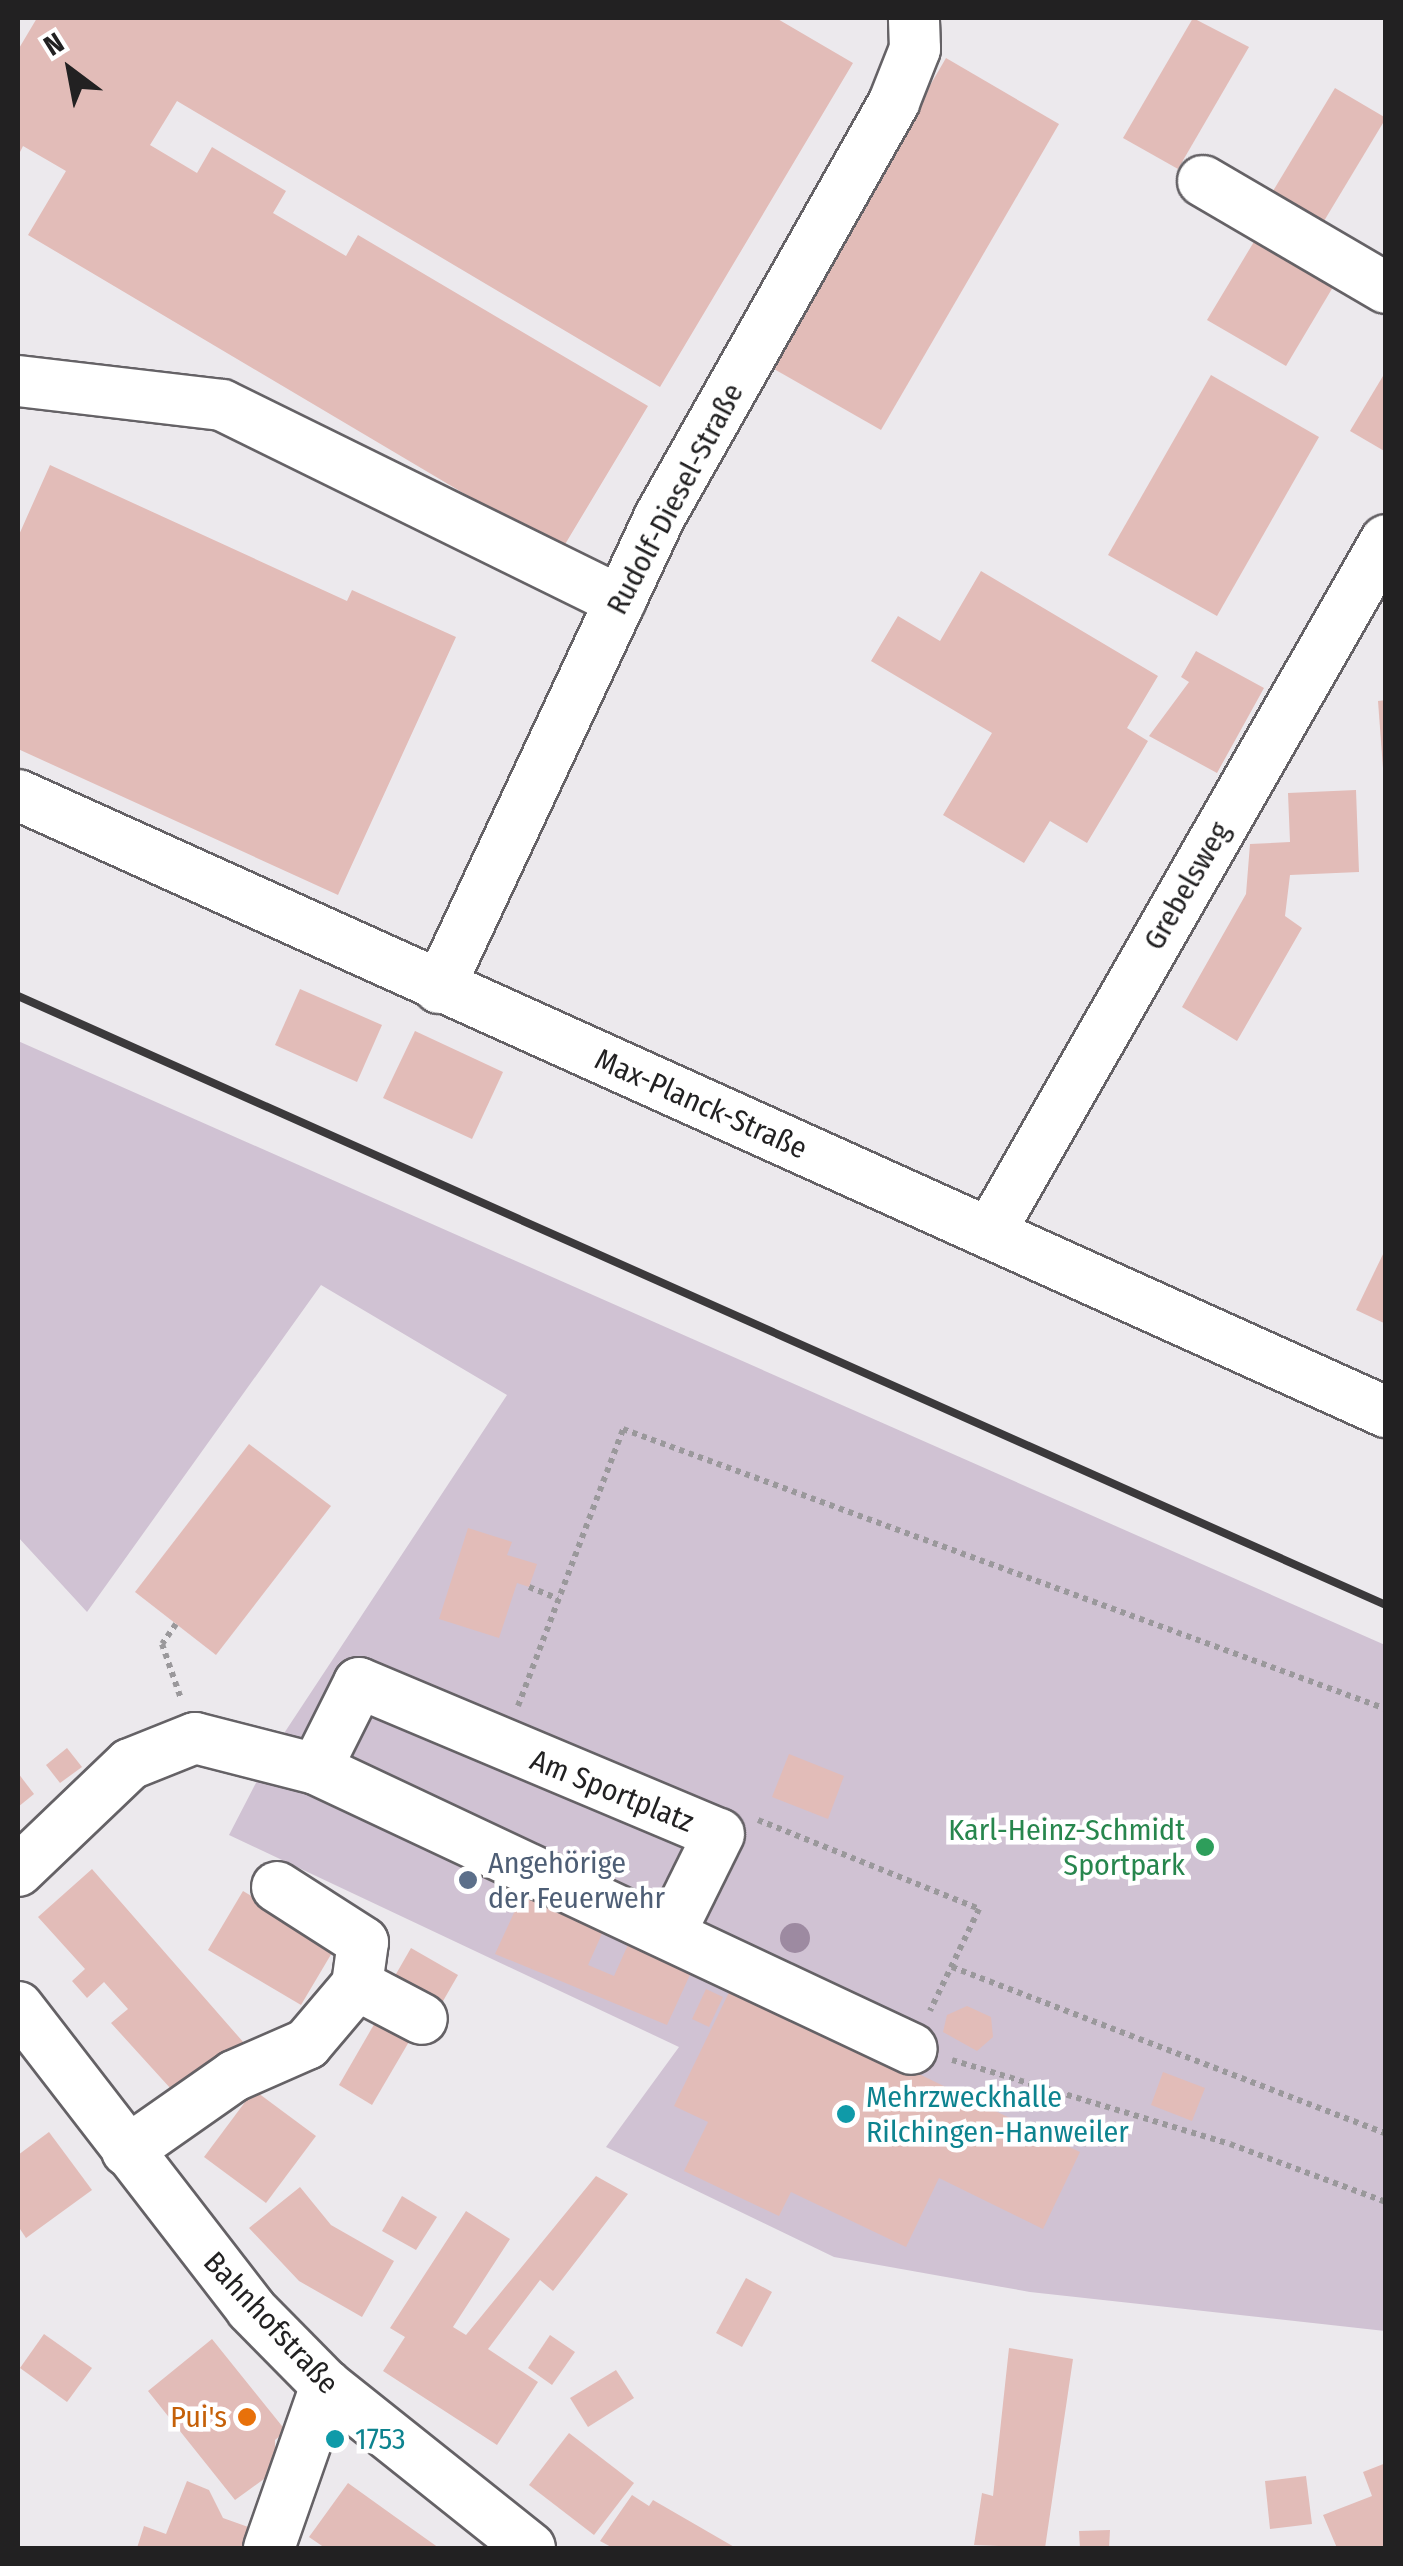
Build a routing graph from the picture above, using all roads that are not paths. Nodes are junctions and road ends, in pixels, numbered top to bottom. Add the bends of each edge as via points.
1 (914, 18) edge
2 (1203, 181) dead end
3 (1386, 288) edge
4 (18, 381) edge
5 (1386, 540) edge
6 (620, 601) junction
7 (18, 795) edge
8 (439, 988) junction
9 (990, 1232) junction
10 (1386, 1412) edge
11 (316, 1769) junction
12 (18, 1871) edge
13 (277, 1886) dead end
14 (672, 1930) junction
15 (357, 1986) junction
16 (18, 2007) edge
17 (422, 2019) dead end
18 (912, 2048) road end
19 (127, 2151) junction
20 (326, 2385) junction
21 (270, 2548) edge
22 (530, 2548) edge

1 - 6 street, Rudolf-Diesel-Straße via 914,49 894,102
2 - 3 street
4 - 6 street via 222,406
5 - 9 street, Grebelsweg
6 - 8 street, Rudolf-Diesel-Straße
7 - 8 street, Max-Planck-Straße
8 - 9 street, Max-Planck-Straße
9 - 10 street, Max-Planck-Straße
11 - 12 street via 195,1738 154,1748
11 - 14 street
11 - 14 street, Am Sportplatz via 358,1683 719,1834
13 - 15 street via 363,1942
14 - 18 street
15 - 17 street
15 - 19 street via 307,2044 234,2076
16 - 19 street, Bahnhofstraße
19 - 20 street, Bahnhofstraße via 251,2309
20 - 21 street
20 - 22 street, Bahnhofstraße

